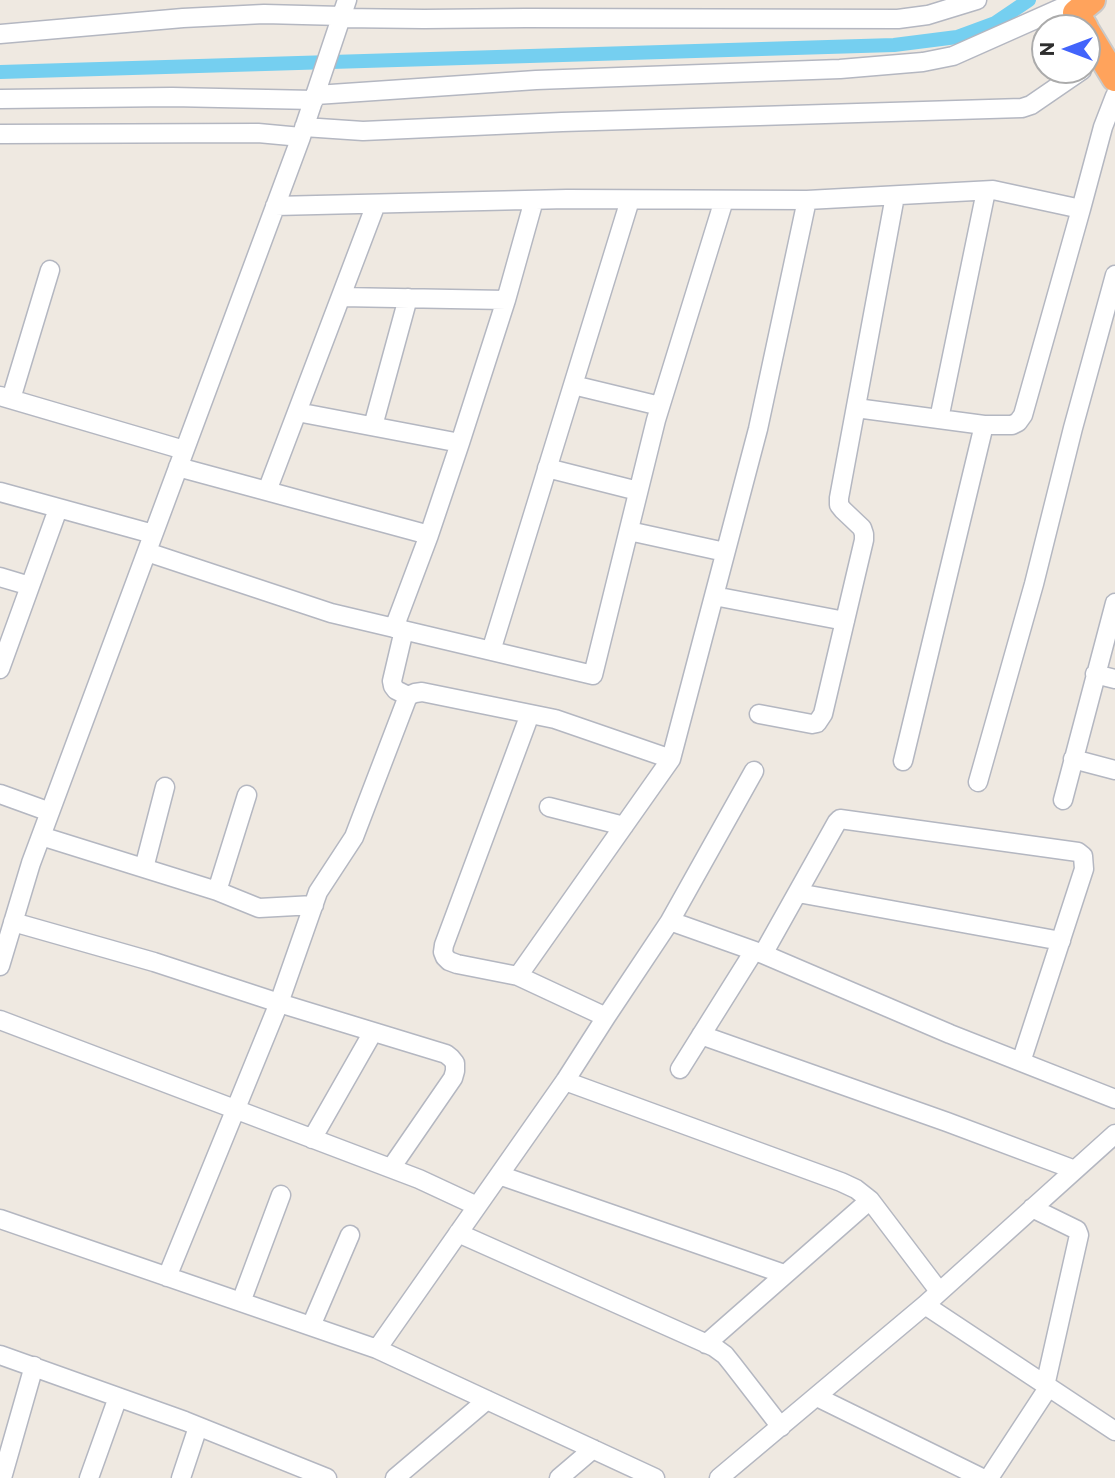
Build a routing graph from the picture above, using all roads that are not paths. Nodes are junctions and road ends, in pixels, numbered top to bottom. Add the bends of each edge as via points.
1 (977, 0) edge
2 (343, 11) edge
3 (1031, 31) edge
4 (0, 34) edge
5 (1104, 72) edge
6 (317, 92) junction
7 (0, 99) edge
8 (302, 132) junction
9 (0, 134) edge
10 (986, 191) junction
11 (895, 196) junction
12 (534, 200) junction
13 (630, 200) junction
14 (724, 200) junction
15 (807, 201) junction
16 (376, 204) junction
17 (275, 206) junction
18 (1082, 209) junction
19 (50, 270) dead end
20 (1115, 275) edge
21 (341, 297) junction
22 (408, 298) junction
23 (506, 300) junction
24 (573, 385) junction
25 (6, 398) edge
26 (660, 406) junction
27 (856, 408) junction
28 (298, 412) junction
29 (939, 419) junction
30 (984, 425) junction
31 (373, 426) junction
32 (460, 443) junction
33 (181, 459) junction
34 (548, 468) junction
35 (267, 491) junction
36 (638, 491) junction
37 (0, 492) edge
38 (58, 509) junction
39 (629, 530) junction
40 (153, 534) junction
41 (429, 535) junction
42 (146, 552) junction
43 (725, 552) junction
44 (0, 577) edge
45 (30, 586) junction
46 (714, 596) junction
47 (1115, 603) edge
48 (845, 621) junction
49 (399, 629) junction
50 (491, 651) junction
51 (0, 669) edge
52 (1096, 674) junction
53 (1115, 679) edge
54 (408, 696) junction
55 (530, 714) junction
56 (759, 714) dead end
57 (671, 759) junction
58 (1073, 760) junction
59 (903, 761) dead end
60 (1115, 770) edge
61 (754, 771) dead end
62 (978, 782) dead end
63 (165, 787) dead end
64 (0, 794) edge
65 (247, 795) dead end
66 (1063, 800) dead end
67 (549, 807) dead end
68 (50, 812) junction
69 (624, 826) junction
70 (41, 836) junction
71 (144, 868) junction
72 (217, 891) junction
73 (797, 893) junction
74 (314, 905) junction
75 (670, 921) junction
76 (13, 922) junction
77 (1061, 941) junction
78 (759, 953) junction
79 (0, 966) edge
80 (518, 976) junction
81 (279, 1003) junction
82 (606, 1017) junction
83 (0, 1020) edge
84 (373, 1032) junction
85 (701, 1035) junction
86 (1021, 1062) junction
87 (680, 1069) dead end
88 (565, 1082) junction
89 (1115, 1098) edge
90 (236, 1109) junction
91 (1115, 1134) edge
92 (312, 1139) junction
93 (391, 1168) junction
94 (1075, 1170) junction
95 (499, 1175) junction
96 (281, 1195) dead end
97 (870, 1199) junction
98 (477, 1206) junction
99 (1032, 1208) junction
100 (0, 1219) edge
101 (458, 1234) junction
102 (349, 1235) dead end
103 (783, 1275) junction
104 (167, 1277) junction
105 (939, 1291) junction
106 (241, 1302) junction
107 (925, 1305) junction
108 (312, 1326) junction
109 (706, 1344) junction
110 (377, 1349) junction
111 (0, 1354) edge
112 (34, 1366) junction
113 (1047, 1387) junction
114 (118, 1397) junction
115 (817, 1397) junction
116 (487, 1400) junction
117 (198, 1427) junction
118 (780, 1427) junction
119 (1115, 1431) edge
120 (593, 1449) junction
121 (2, 1478) edge
122 (89, 1478) edge
123 (181, 1478) edge
124 (327, 1478) edge
125 (395, 1478) edge
126 (559, 1478) edge
127 (655, 1478) edge
128 (719, 1478) edge
129 (982, 1478) edge
130 (989, 1478) edge

1 - 2 street via 898,19 424,19
2 - 4 street via 183,18
2 - 6 street
3 - 6 street via 923,62
5 - 8 street via 1022,108
5 - 18 street via 1103,127
6 - 7 street
6 - 8 street
8 - 9 street
8 - 17 street
10 - 11 street
10 - 18 street
10 - 29 street
11 - 15 street
11 - 27 street
12 - 13 street
12 - 16 street
12 - 23 street
13 - 14 street
13 - 24 street
14 - 15 street
14 - 26 street
15 - 43 street via 758,429
16 - 17 street
16 - 21 street
17 - 33 street
18 - 30 street via 1023,415 1012,425
19 - 25 street
20 - 62 street
21 - 22 street
21 - 28 street
22 - 23 street
22 - 31 street
23 - 32 street
24 - 26 street
24 - 34 street
25 - 33 street
26 - 36 street
27 - 29 street
27 - 48 street via 839,505 862,528 864,540
28 - 31 street
28 - 35 street
29 - 30 street
30 - 59 street
31 - 32 street
32 - 41 street
33 - 35 street
33 - 40 street
34 - 36 street
34 - 50 street
35 - 41 street
36 - 39 street
37 - 38 street
38 - 40 street
38 - 45 street
39 - 43 street
39 - 50 street via 593,675
40 - 42 street
41 - 49 street
42 - 49 street via 331,613
42 - 68 street
43 - 46 street
44 - 45 street
45 - 51 street
46 - 48 street
46 - 57 street
47 - 52 street
48 - 56 street via 821,719 811,724
49 - 50 street
49 - 54 street via 392,681 396,690
52 - 53 street
52 - 58 street
54 - 55 street via 422,692
54 - 74 street via 354,837 323,882
55 - 57 street
55 - 80 street via 443,952 457,964
57 - 69 street
58 - 60 street
58 - 66 street
61 - 75 street
63 - 71 street
64 - 68 street
65 - 72 street
67 - 69 street
68 - 70 street
69 - 80 street
70 - 71 street
70 - 76 street
71 - 72 street
72 - 74 street via 259,908
73 - 77 street
73 - 77 street via 840,819 1071,850 1083,856 1084,869
73 - 78 street
74 - 81 street
75 - 78 street
75 - 82 street
76 - 79 street
76 - 81 street
77 - 86 street
78 - 85 street
78 - 86 street
80 - 82 street
81 - 84 street
81 - 90 street
82 - 88 street
83 - 90 street
84 - 92 street
84 - 93 street via 446,1054 455,1063 453,1078
85 - 87 street
85 - 94 street
86 - 89 street
88 - 95 street
88 - 97 street via 841,1182
90 - 92 street
90 - 104 street
91 - 94 street
92 - 93 street
93 - 98 street
94 - 99 street
95 - 98 street
95 - 103 street
96 - 106 street
97 - 103 street
97 - 105 street
98 - 101 street
99 - 105 street
99 - 113 street via 1079,1235
100 - 104 street
101 - 109 street
101 - 110 street
102 - 108 street
103 - 109 street
104 - 106 street
105 - 107 street
106 - 108 street
107 - 113 street
107 - 115 street
108 - 110 street
109 - 118 street via 724,1355
110 - 116 street
111 - 112 street
112 - 114 street
112 - 121 street
113 - 119 street
113 - 130 street
114 - 117 street
114 - 122 street
115 - 118 street
115 - 129 street
116 - 120 street
116 - 125 street
117 - 123 street
117 - 124 street
118 - 128 street
120 - 126 street
120 - 127 street

